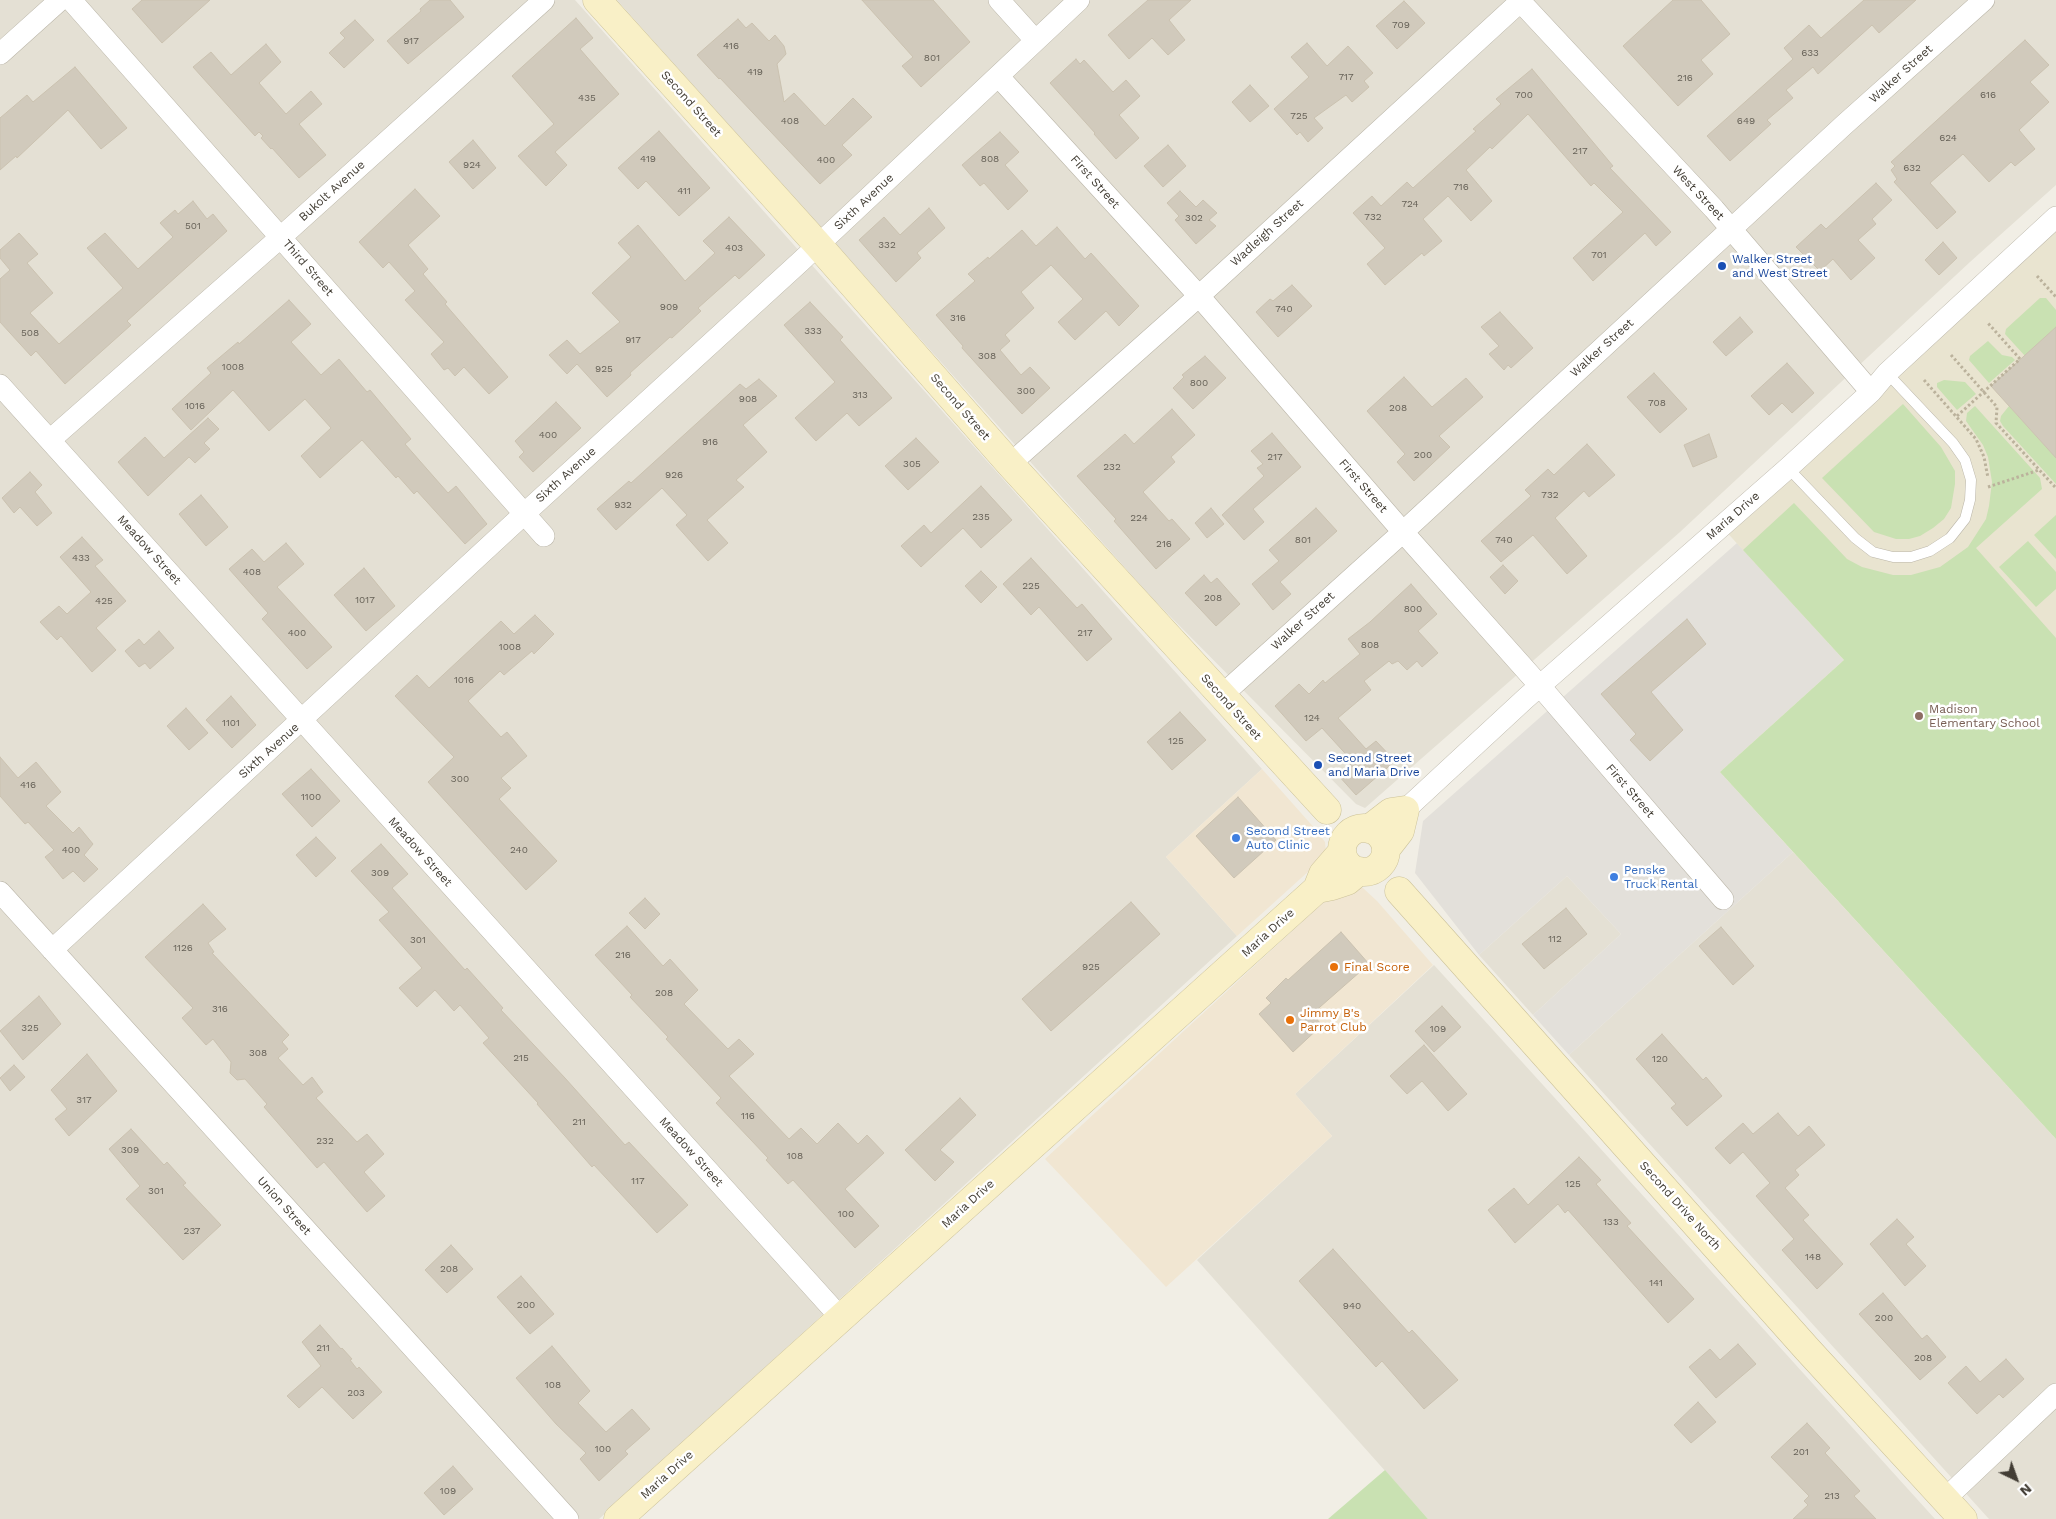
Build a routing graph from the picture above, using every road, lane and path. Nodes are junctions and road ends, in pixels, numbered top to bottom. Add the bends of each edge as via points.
1 (60, 0) edge
2 (71, 0) edge
3 (544, 0) edge
4 (597, 0) edge
5 (999, 0) edge
6 (1079, 0) edge
7 (1984, 0) edge
8 (1520, 1) edge
9 (1035, 40) junction
10 (0, 54) edge
11 (999, 77) junction
12 (2056, 217) edge
13 (1732, 230) junction
14 (281, 238) junction
15 (818, 245) junction
16 (2037, 276) dead end
17 (1198, 296) junction
18 (2056, 297) edge
19 (1987, 322) dead end
20 (1951, 355) dead end
21 (1887, 373) junction
22 (1924, 380) dead end
23 (0, 385) edge
24 (1870, 392) junction
25 (1984, 392) junction
26 (1957, 416) junction
27 (50, 440) junction
28 (1010, 464) junction
29 (1788, 468) junction
30 (2040, 470) junction
31 (1988, 487) junction
32 (2056, 488) edge
33 (1988, 494) dead end
34 (524, 514) junction
35 (1403, 532) junction
36 (544, 536) dead end
37 (1540, 686) junction
38 (1221, 696) junction
39 (302, 721) junction
40 (1405, 810) joint
41 (1364, 850) junction
42 (0, 892) edge
43 (1723, 899) dead end
44 (52, 950) junction
45 (840, 1317) junction
46 (2056, 1394) edge
47 (1945, 1499) junction
48 (568, 1519) edge
49 (618, 1519) edge
50 (1963, 1519) edge

1 - 10 street
2 - 14 street, Third Street
3 - 14 street, Bukolt Avenue
4 - 15 street, Second Street
5 - 9 street
6 - 9 street, Sixth Avenue
7 - 13 street, Walker Street
8 - 13 street, West Street
8 - 17 street, Wadleigh Street
9 - 11 street, Sixth Avenue
11 - 15 street, Sixth Avenue
11 - 17 street, First Street
12 - 21 street, Maria Drive
13 - 24 street, West Street
13 - 35 street, Walker Street
14 - 27 street, Bukolt Avenue
14 - 34 street, Third Street
15 - 28 street, Second Street
15 - 34 street, Sixth Avenue
16 - 18 path
17 - 28 street, Wadleigh Street
17 - 35 street, First Street
19 - 25 path via 2020,359
20 - 25 path
21 - 24 street, Maria Drive
21 - 29 lane via 1953,442 1965,460 1971,480 1970,500 1965,519 1950,538 1911,558 1873,552 1855,538
22 - 26 path
23 - 27 street, Meadow Street
24 - 29 street, Maria Drive
25 - 26 path
25 - 30 path via 1997,407 1996,423
26 - 31 path via 1976,439 1984,457
27 - 39 street, Meadow Street
28 - 38 street, Second Street
29 - 37 street, Maria Drive
30 - 31 path
30 - 32 path
31 - 33 path
34 - 36 street, Third Street
34 - 39 street, Sixth Avenue
35 - 37 street, First Street
35 - 38 street, Walker Street
37 - 40 street, Maria Drive
37 - 43 street, First Street
38 - 41 street, Second Street via 1327,810 1348,817
39 - 44 street, Sixth Avenue
39 - 45 street, Meadow Street
40 - 41 street, Maria Drive via 1400,831
41 - 45 street, Maria Drive via 1323,874 1317,889
41 - 47 street, Second Drive North via 1397,875 1399,891
42 - 44 street, Union Street
44 - 48 street, Union Street
45 - 49 street, Maria Drive
46 - 47 street
47 - 50 street, Second Drive North

